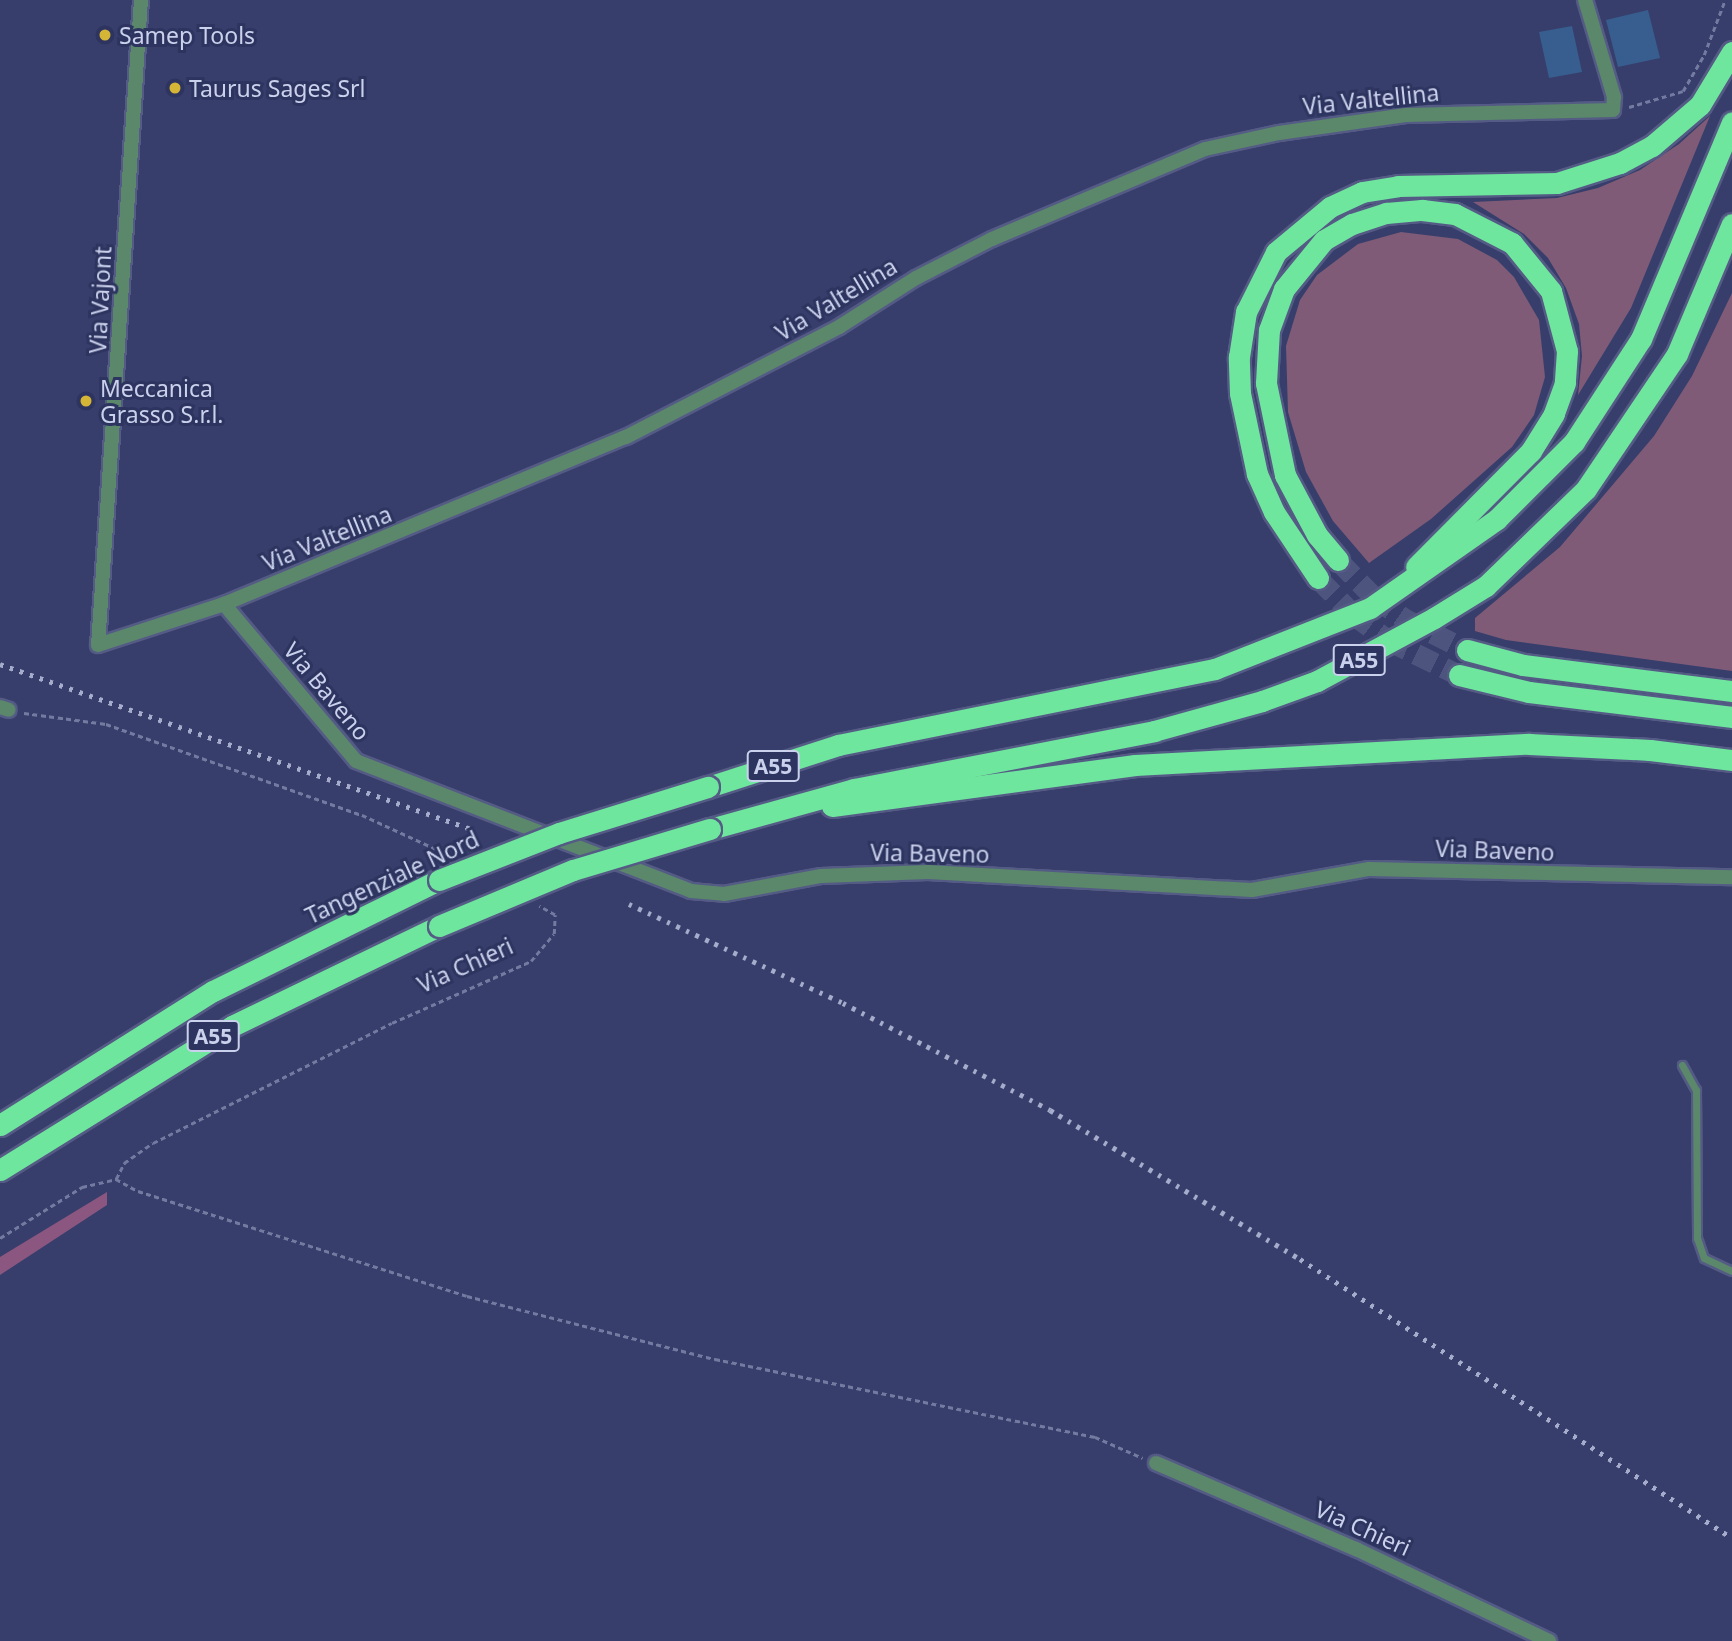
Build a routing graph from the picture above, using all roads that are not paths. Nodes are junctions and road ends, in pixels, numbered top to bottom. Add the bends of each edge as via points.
1 (141, 0) edge
2 (1585, 0) edge
3 (1732, 52) edge
4 (1732, 122) edge
5 (1732, 224) edge
6 (1338, 560) tunnel mouth
7 (1318, 578) tunnel mouth
8 (1395, 590) junction
9 (224, 604) junction
10 (98, 645) joint
11 (1467, 650) tunnel mouth
12 (1459, 675) tunnel mouth
13 (1732, 691) edge
14 (1732, 717) edge
15 (1732, 760) edge
16 (790, 810) junction
17 (1732, 877) edge
18 (1682, 1065) dead end
19 (0, 1125) edge
20 (0, 1170) edge
21 (1732, 1271) edge
22 (1156, 1463) road end
23 (1549, 1641) edge

1 - 10 street, Via Vajont
2 - 9 street, Via Valtellina via 1613,103 1406,115 1205,149 992,239 915,278 839,327 626,437
3 - 7 highway via 1700,105 1652,146 1620,163 1558,183 1398,186 1362,192 1330,207 1276,252 1246,312 1239,357 1240,393 1257,474 1274,512
4 - 8 highway, A55 via 1641,339 1607,397 1574,442 1497,519
5 - 16 highway, A55 via 1676,354 1632,427 1586,489 1486,586 1329,676 1262,701 1154,731 854,789
6 - 8 highway, A55 via 1299,504 1276,445 1265,355 1275,306 1316,248 1352,224 1386,213 1422,210 1455,214 1512,243 1540,275 1562,321 1565,383 1554,414 1531,451
8 - 19 highway, Tangenziale Nord / A55, bridge via 1370,608 1214,669 838,745 559,833 439,880 213,991
9 - 10 street, Via Valtellina
9 - 17 street, Via Baveno via 356,761 691,891 724,894 821,876 928,872 1252,890 1369,869
11 - 13 highway via 1523,665
12 - 14 highway via 1529,692
15 - 16 highway, A55 via 1637,748 1529,744 1176,763
16 - 20 highway, A55, bridge via 573,870 439,926 232,1026
18 - 21 lane via 1696,1090 1697,1238 1704,1258
22 - 23 street, Via Chieri via 1356,1549

